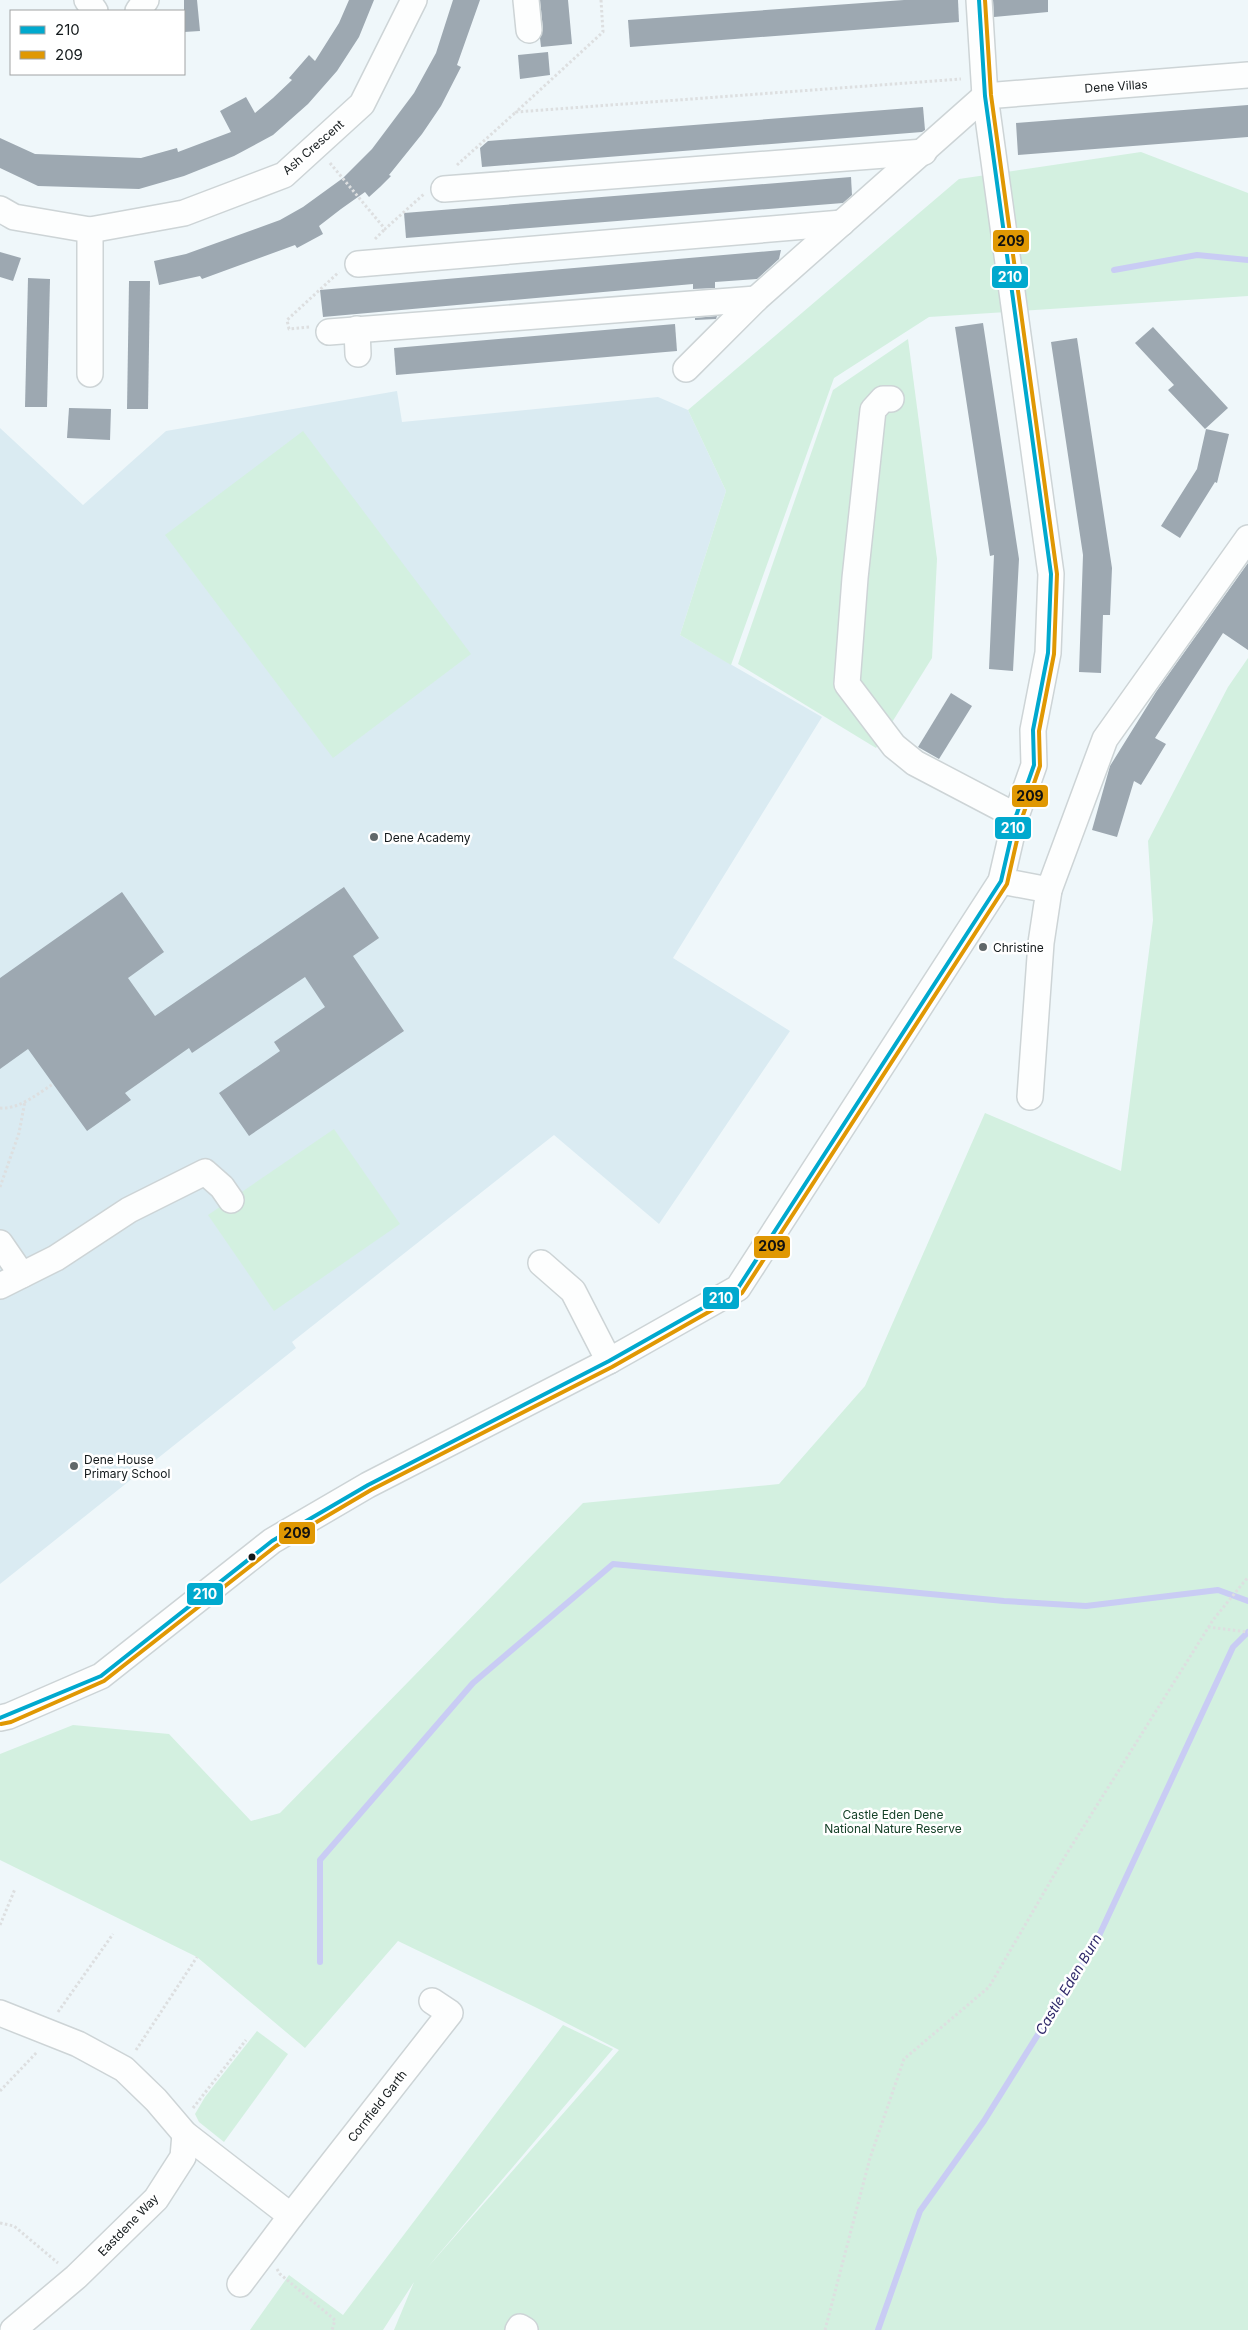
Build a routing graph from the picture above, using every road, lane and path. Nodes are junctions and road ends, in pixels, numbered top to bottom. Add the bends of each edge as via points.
1 (414, 0) edge
2 (526, 0) edge
3 (601, 0) edge
4 (980, 0) edge
5 (529, 30) dead end
6 (1248, 75) edge
7 (984, 86) junction
8 (516, 112) junction
9 (316, 145) junction
10 (924, 152) junction
11 (440, 184) junction
12 (0, 209) edge
13 (842, 223) junction
14 (385, 229) junction
15 (90, 230) junction
16 (371, 242) dead end
17 (351, 266) joint
18 (756, 299) junction
19 (357, 330) junction
20 (329, 332) joint
21 (358, 354) dead end
22 (686, 369) dead end
23 (90, 374) dead end
24 (891, 399) dead end
25 (1248, 538) edge
26 (1016, 816) junction
27 (1001, 881) junction
28 (1049, 890) junction
29 (53, 1084) dead end
30 (1030, 1097) dead end
31 (25, 1101) junction
32 (0, 1108) edge
33 (0, 1187) edge
34 (231, 1200) dead end
35 (0, 1243) edge
36 (541, 1262) dead end
37 (11, 1280) edge
38 (609, 1361) junction
39 (1248, 1577) edge
40 (1208, 1628) junction
41 (1248, 1632) edge
42 (0, 1718) edge
43 (15, 1889) dead end
44 (0, 1924) edge
45 (113, 1934) dead end
46 (197, 1957) dead end
47 (432, 2001) dead end
48 (0, 2013) edge
49 (49, 2032) junction
50 (246, 2040) dead end
51 (124, 2069) junction
52 (0, 2091) edge
53 (183, 2131) junction
54 (291, 2216) junction
55 (0, 2223) edge
56 (266, 2249) junction
57 (76, 2277) junction
58 (240, 2284) dead end
59 (13, 2330) edge
60 (332, 2330) edge
61 (518, 2330) edge
62 (525, 2330) edge
63 (826, 2330) edge

1 - 9 street, Ash Crescent via 362,104
2 - 5 street
3 - 8 path via 603,32
4 - 7 street
6 - 7 street, Dene Villas
7 - 8 path
7 - 10 street
7 - 26 street via 1051,574 1048,653 1033,730 1034,765
8 - 11 path
9 - 14 path
9 - 15 street, Ash Crescent via 284,175 202,206
10 - 11 street
10 - 13 street
11 - 14 path
12 - 15 street, Ash Crescent via 14,216
13 - 17 street
13 - 18 street
14 - 16 path
15 - 23 street
17 - 20 path via 287,320 289,328 317,326
18 - 19 street
18 - 22 street
19 - 20 street
19 - 21 street
24 - 26 street via 882,399 873,410 847,684 894,746 915,762
25 - 28 street via 1105,740
26 - 27 street
27 - 28 street
27 - 38 street via 738,1288
28 - 30 street via 1041,943
29 - 31 path
31 - 32 path
31 - 33 path via 19,1133
34 - 37 street via 205,1172 129,1210 56,1258
35 - 37 street
36 - 38 street via 573,1291
38 - 42 street via 368,1485 272,1541 101,1676
39 - 40 path
40 - 41 path
40 - 63 path via 1064,1858 989,1987 904,2059 870,2158
43 - 44 path
45 - 49 path
46 - 51 path
47 - 54 street, Cornfield Garth via 450,2014
48 - 49 street
49 - 51 street
49 - 52 path
50 - 53 path via 195,2104
51 - 53 street
53 - 54 street
53 - 57 street, Eastdene Way via 183,2157 156,2199
54 - 56 street, Cornfield Garth
55 - 57 path via 14,2226
56 - 58 street, Cornfield Garth
56 - 60 path via 280,2274 335,2320
57 - 59 street, Eastdene Way
61 - 62 street

